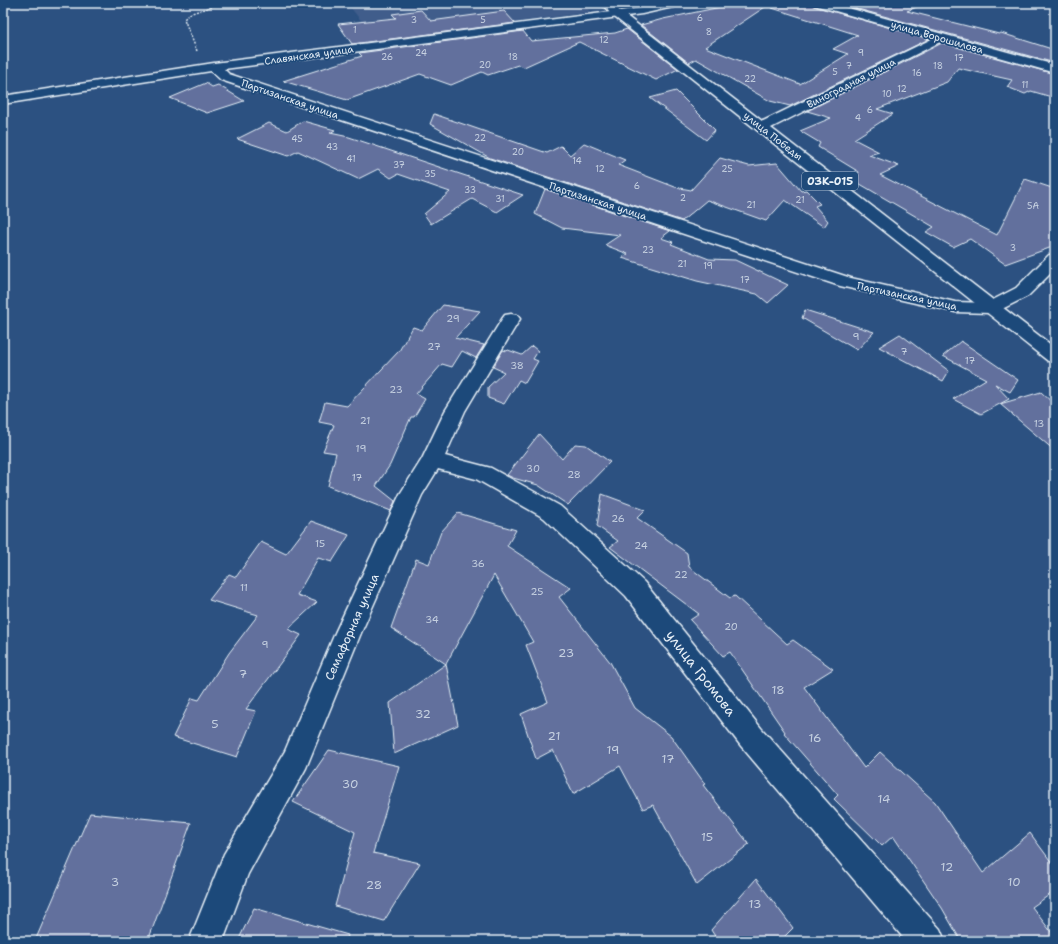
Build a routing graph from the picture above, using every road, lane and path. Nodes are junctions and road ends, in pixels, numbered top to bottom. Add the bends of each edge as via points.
1 (222, 3) edge
2 (678, 3) edge
3 (818, 3) edge
4 (611, 8) edge
5 (940, 38) junction
6 (214, 68) junction
7 (1055, 70) edge
8 (3, 100) edge
9 (762, 128) junction
10 (1055, 259) edge
11 (990, 308) junction
12 (511, 319) dead end
13 (1055, 358) edge
14 (432, 460) junction
15 (206, 941) edge
16 (928, 941) edge

1 - 6 path via 189,14 184,19 196,50
2 - 4 street, Славянская улица via 642,11
3 - 5 street, улица Ворошилова
4 - 6 street, Славянская улица
4 - 9 street, улица Победы / 03К-015
5 - 7 street, улица Ворошилова
5 - 9 street, Виноградная улица
6 - 8 street, Славянская улица
6 - 11 street, Партизанская улица via 232,80 846,282 955,307
9 - 11 street, улица Победы / 03К-015
10 - 11 street via 1022,292
11 - 13 street, улица Победы / 03К-015
12 - 14 street, Семафорная улица via 455,411
14 - 15 street, Семафорная улица via 408,500 348,633 296,759 235,865
14 - 16 street, улица Громова via 483,473 552,512 635,589 750,737

